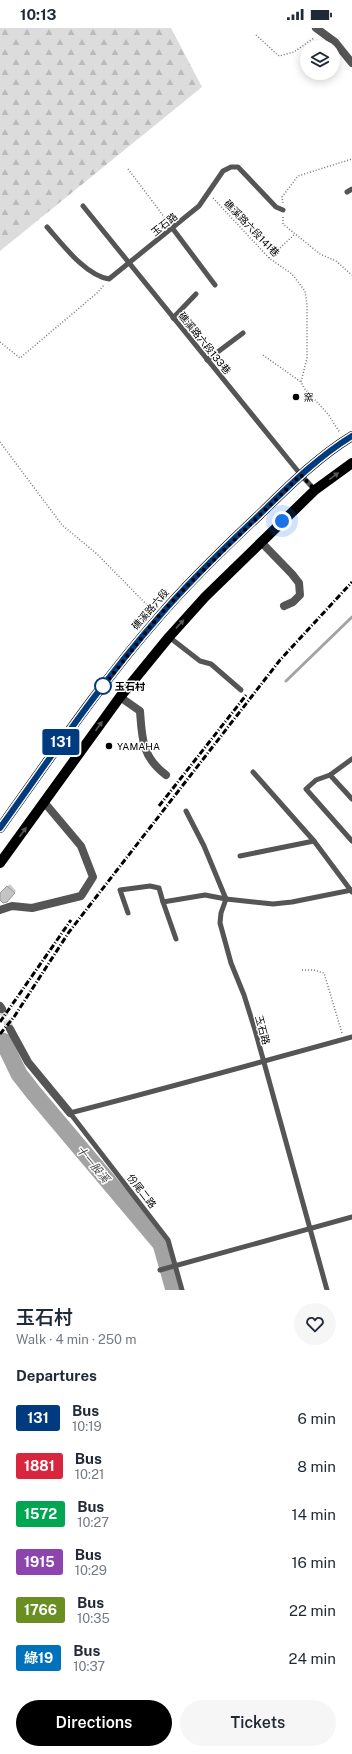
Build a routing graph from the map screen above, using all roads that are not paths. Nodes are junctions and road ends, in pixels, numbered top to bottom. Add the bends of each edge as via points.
1 (319, 30) edge
2 (352, 64) edge
3 (83, 206) dead end
4 (283, 210) road end
5 (47, 227) dead end
6 (173, 229) junction
7 (128, 263) junction
8 (215, 285) dead end
9 (196, 294) dead end
10 (173, 318) junction
11 (243, 333) dead end
12 (207, 360) junction
13 (349, 438) edge
14 (352, 463) edge
15 (301, 475) junction
16 (315, 490) junction
17 (261, 542) junction
18 (284, 606) dead end
19 (169, 637) junction
20 (241, 690) dead end
21 (120, 697) junction
22 (352, 759) edge
23 (253, 772) dead end
24 (166, 775) dead end
25 (330, 775) junction
26 (352, 799) edge
27 (44, 802) junction
28 (186, 811) dead end
29 (0, 828) edge
30 (314, 841) junction
31 (352, 841) edge
32 (240, 856) dead end
33 (0, 863) edge
34 (352, 891) edge
35 (226, 899) junction
36 (163, 902) junction
37 (0, 910) edge
38 (128, 913) dead end
39 (176, 939) dead end
40 (10, 1029) tunnel mouth
41 (352, 1037) edge
42 (262, 1061) junction
43 (70, 1113) junction
44 (352, 1217) edge
45 (310, 1229) junction
46 (176, 1266) junction
47 (160, 1270) dead end
48 (182, 1290) edge
49 (327, 1290) edge

1 - 2 street via 336,42
3 - 7 lane, 礁溪路六段133巷
4 - 6 lane, 玉石路 via 276,207 238,167 231,167 224,171 199,206
5 - 7 lane, 玉石路 via 86,268 103,278 109,279
6 - 7 lane, 玉石路
6 - 8 lane
7 - 10 lane, 礁溪路六段133巷
9 - 10 lane
10 - 12 lane, 礁溪路六段133巷
11 - 12 lane
12 - 15 lane, 礁溪路六段133巷
13 - 15 main road, 礁溪路六段
16 -> 14 main road
15 - 16 lane, 礁溪路六段133巷
15 - 29 main road, 礁溪路六段 via 158,617 70,731
16 - 17 main road
17 - 18 street via 299,583 300,595
19 -> 17 main road
19 - 20 lane via 200,661 210,664
19 - 21 main road
21 - 24 street via 140,711 142,744 154,766
27 -> 21 main road
22 - 25 lane
23 - 30 lane
25 - 26 lane
25 - 31 lane via 316,780 306,789
33 -> 27 main road
27 - 37 street via 81,846 93,877 81,896 32,908 12,906
28 - 35 lane
30 - 32 lane
30 - 34 lane
34 - 35 lane via 273,904
35 - 36 lane via 205,895
35 - 42 lane, 玉石路 via 220,923
36 - 38 lane via 159,888 150,886 120,890
36 - 39 lane
40 - 43 street via 28,1062
41 - 42 lane
42 - 43 lane via 222,1074
42 - 45 lane, 玉石路
43 - 46 lane, 份尾二路 via 168,1240
44 - 45 lane
45 - 46 lane
45 - 49 lane, 玉石路
46 - 47 lane
46 - 48 lane, 份尾二路

